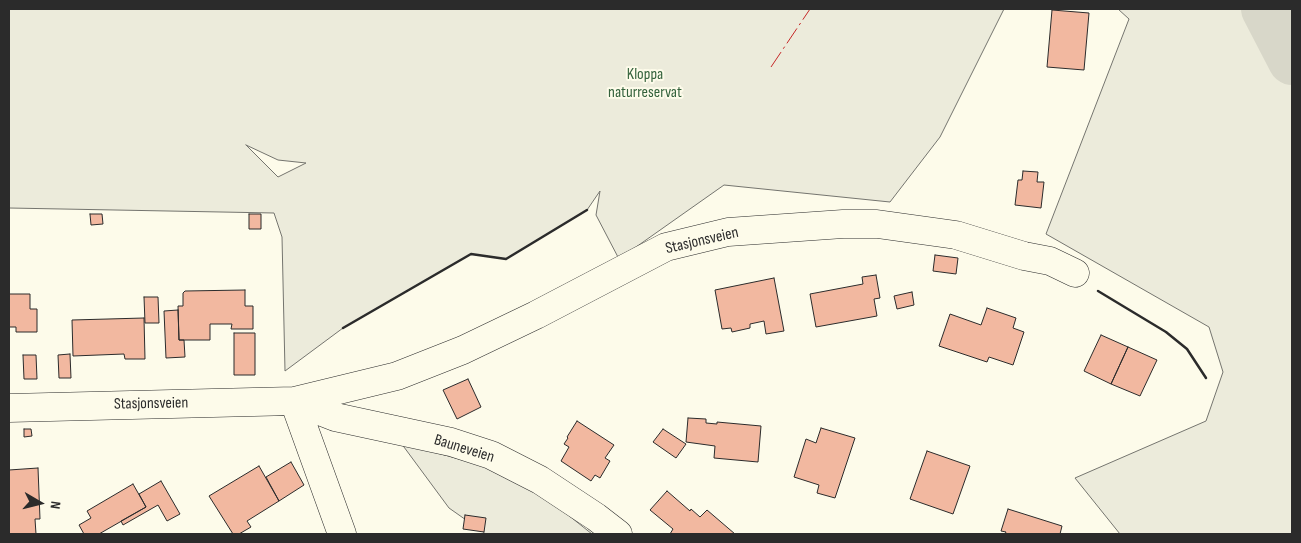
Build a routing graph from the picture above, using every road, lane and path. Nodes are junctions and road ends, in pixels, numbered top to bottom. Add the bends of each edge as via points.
1 (1075, 272) dead end
2 (294, 401) junction
3 (9, 408) edge
4 (342, 534) edge
5 (618, 534) edge

1 - 2 street, Stasjonsveien via 1050,261 956,235 877,224 728,232 666,246 536,315 398,376
2 - 3 street, Stasjonsveien
2 - 4 street
2 - 5 street, Bauneveien via 335,417 450,442 492,455 540,480

